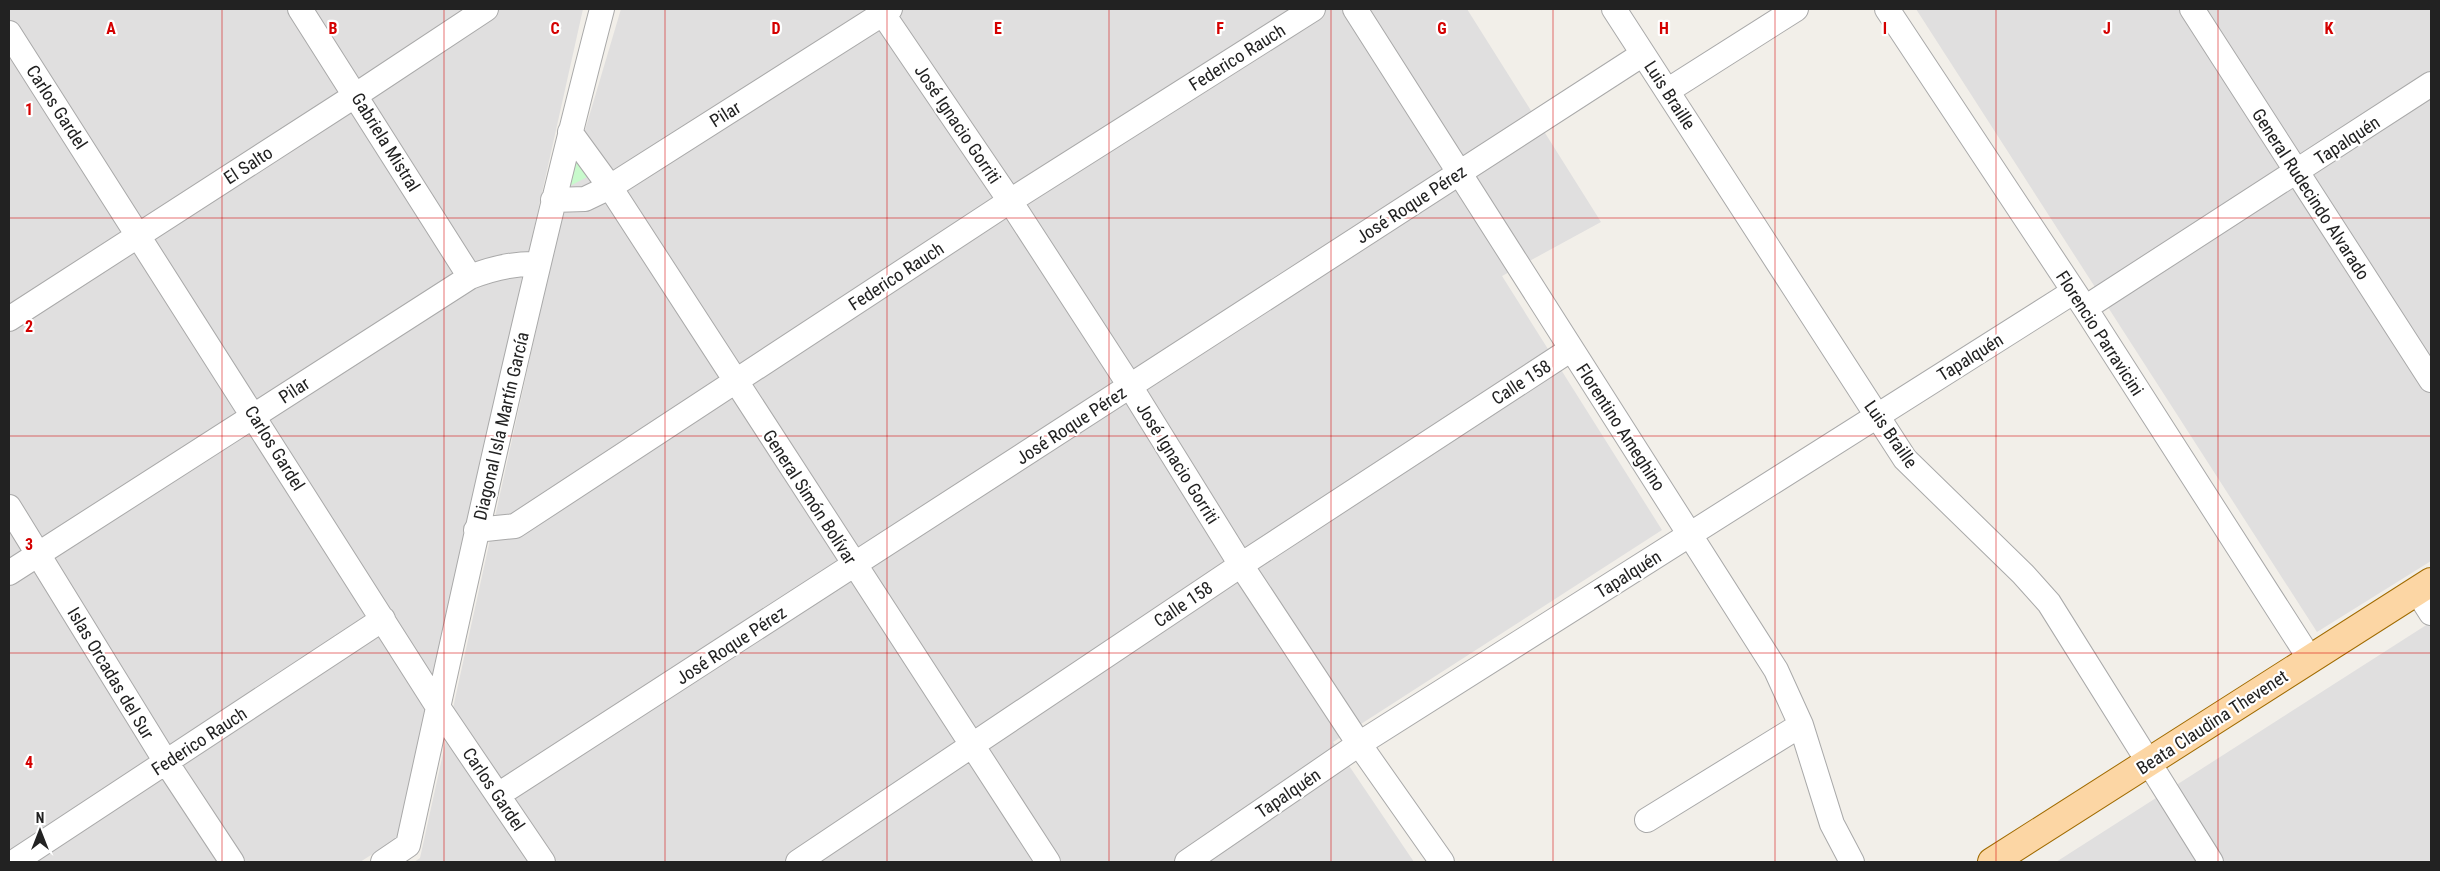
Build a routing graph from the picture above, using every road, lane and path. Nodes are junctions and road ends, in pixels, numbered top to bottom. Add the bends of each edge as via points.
1 (300, 9) edge
2 (486, 9) edge
3 (602, 9) edge
4 (1313, 9) edge
5 (1355, 9) edge
6 (1614, 9) edge
7 (1796, 9) edge
8 (1887, 9) edge
9 (2192, 9) edge
10 (887, 11) edge
11 (9, 33) edge
12 (1643, 54) junction
13 (2431, 84) edge
14 (1667, 91) junction
15 (356, 95) junction
16 (570, 132) junction
17 (2297, 172) junction
18 (1458, 174) junction
19 (610, 187) junction
20 (553, 200) junction
21 (1010, 201) junction
22 (139, 236) junction
23 (538, 264) junction
24 (470, 277) junction
25 (2079, 300) junction
26 (9, 319) edge
27 (1570, 350) junction
28 (2431, 380) edge
29 (735, 382) junction
30 (1130, 386) junction
31 (254, 415) junction
32 (1876, 415) junction
33 (9, 507) edge
34 (476, 530) junction
35 (1691, 534) junction
36 (38, 553) junction
37 (855, 565) junction
38 (1241, 565) junction
39 (9, 573) edge
40 (2424, 586) edge
41 (2431, 613) edge
42 (383, 619) junction
43 (2310, 659) junction
44 (438, 707) junction
45 (1801, 725) junction
46 (1359, 744) junction
47 (972, 746) junction
48 (166, 762) junction
49 (2149, 763) junction
50 (498, 795) junction
51 (1647, 820) dead end
52 (14, 862) edge
53 (232, 862) edge
54 (383, 862) edge
55 (543, 862) edge
56 (798, 862) edge
57 (1048, 862) edge
58 (1187, 862) edge
59 (1442, 862) edge
60 (1852, 862) edge
61 (1992, 862) edge
62 (2211, 862) edge

1 - 15 street, Gabriela Mistral
2 - 15 street, El Salto
3 - 16 street, Diagonal Isla Martín García
4 - 21 street, Federico Rauch
5 - 18 street, Florentino Ameghino
6 - 12 street, Luis Braille
7 - 14 street
8 - 25 street, Florencio Parravicini
9 - 17 street, General Rudecindo Alvarado
10 - 19 street, Pilar
10 - 21 street, José Ignacio Gorriti
11 - 22 street, Carlos Gardel
12 - 14 street, Luis Braille
12 - 18 street, José Roque Pérez
13 - 17 street, Tapalquén
14 - 32 street, Luis Braille
15 - 22 street, El Salto
15 - 24 street, Gabriela Mistral
16 - 19 street, General Simón Bolívar
16 - 20 street, Diagonal Isla Martín García
17 - 25 street, Tapalquén
17 - 28 street, General Rudecindo Alvarado
18 - 27 street, Florentino Ameghino
18 - 30 street, José Roque Pérez
19 - 20 street, Pilar via 585,199
19 - 29 street, General Simón Bolívar
20 - 23 street, Diagonal Isla Martín García
21 - 29 street, Federico Rauch
21 - 30 street, José Ignacio Gorriti
22 - 26 street, El Salto
22 - 31 street, Carlos Gardel
23 - 24 street, Pilar via 519,263
23 - 34 street, Diagonal Isla Martín García
24 - 31 street, Pilar
25 - 32 street, Tapalquén
25 - 43 street, Florencio Parravicini
27 - 35 street, Florentino Ameghino
27 - 38 street, Calle 158
29 - 34 street, Federico Rauch via 515,526
29 - 37 street, General Simón Bolívar
30 - 37 street, José Roque Pérez
30 - 38 street, José Ignacio Gorriti
31 - 36 street, Pilar
31 - 42 street, Carlos Gardel
32 - 35 street, Tapalquén
32 - 49 street, Luis Braille via 1905,459 2049,603
33 - 36 street, Islas Orcadas del Sur
34 - 44 street, Diagonal Isla Martín García
35 - 45 street, Florentino Ameghino via 1776,670
35 - 46 street, Tapalquén
36 - 39 street, Pilar
36 - 48 street, Islas Orcadas del Sur
37 - 47 street, General Simón Bolívar
37 - 50 street, José Roque Pérez
38 - 46 street, José Ignacio Gorriti
38 - 47 street, Calle 158
40 - 41 street
40 - 43 main road, Beata Claudina Thevenet
42 - 44 street, Carlos Gardel
42 - 48 street, Federico Rauch
43 - 49 main road, Beata Claudina Thevenet
44 - 50 street, Carlos Gardel
44 - 54 street, Diagonal Isla Martín García via 408,845
45 - 51 street
45 - 60 street, Florentino Ameghino via 1832,824
46 - 58 street, Tapalquén
46 - 59 street, José Ignacio Gorriti
47 - 56 street, Calle 158
47 - 57 street, General Simón Bolívar
48 - 52 street, Federico Rauch
48 - 53 street, Islas Orcadas del Sur
49 - 61 main road, Beata Claudina Thevenet
49 - 62 street, Luis Braille
50 - 55 street, Carlos Gardel

